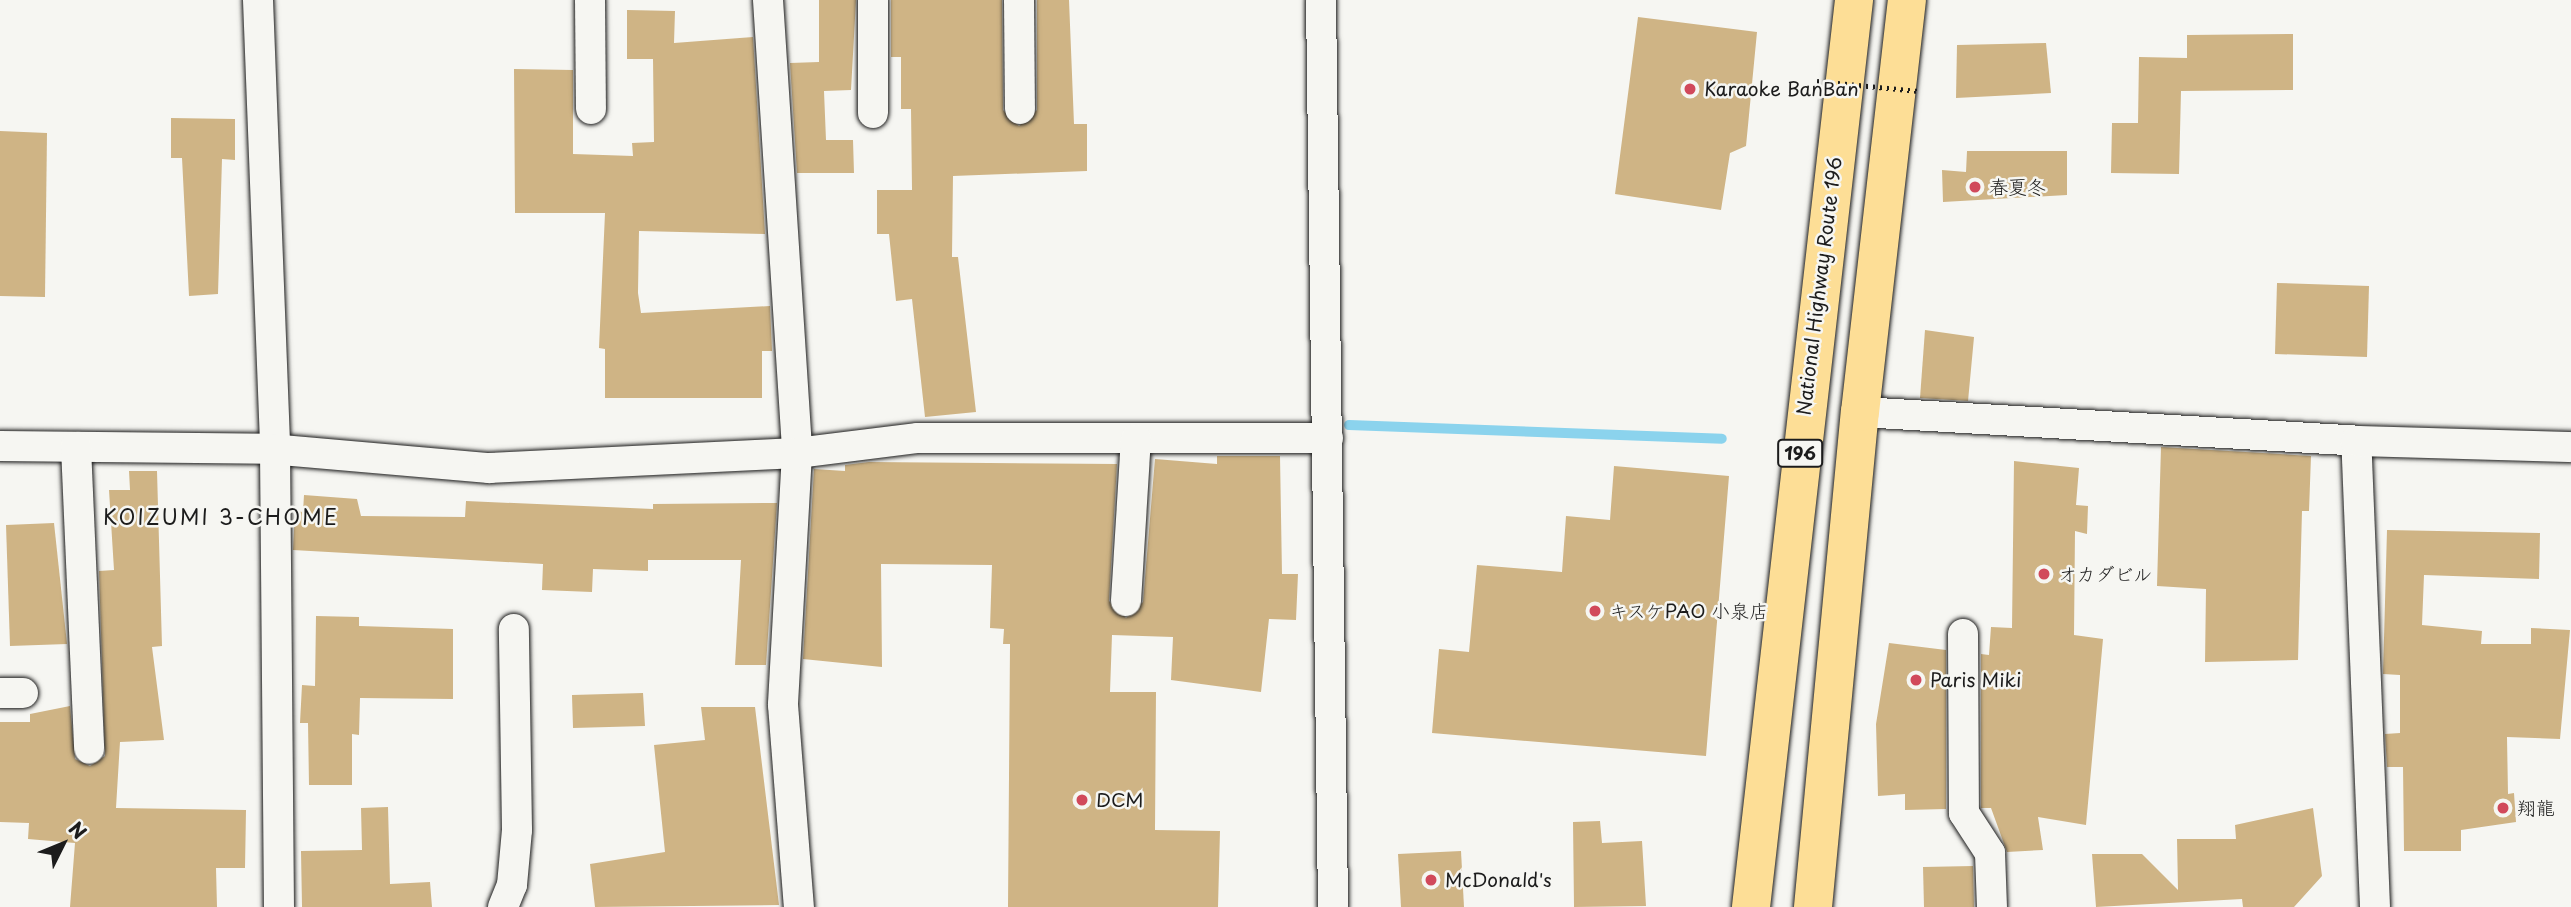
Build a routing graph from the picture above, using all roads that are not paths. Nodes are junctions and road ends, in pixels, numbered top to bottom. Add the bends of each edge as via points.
1 (258, 0) edge
2 (590, 0) edge
3 (768, 0) edge
4 (873, 0) edge
5 (1018, 0) edge
6 (1321, 0) edge
7 (1854, 0) edge
8 (1908, 0) edge
9 (592, 109) dead end
10 (1020, 109) dead end
11 (873, 113) dead end
12 (1860, 412) junction
13 (1328, 438) junction
14 (1136, 439) junction
15 (2356, 441) junction
16 (0, 446) edge
17 (76, 447) junction
18 (2571, 447) edge
19 (275, 450) junction
20 (797, 453) junction
21 (1126, 601) dead end
22 (514, 629) dead end
23 (1963, 634) dead end
24 (89, 749) dead end
25 (279, 907) edge
26 (503, 907) edge
27 (799, 907) edge
28 (1333, 907) edge
29 (1751, 907) edge
30 (1813, 907) edge
31 (1992, 907) edge
32 (2375, 907) edge

1 - 19 street
2 - 9 street
3 - 20 street
4 - 11 street
5 - 10 street
6 - 13 street
7 - 29 highway, National Highway Route 196 / 196
8 - 12 highway
12 - 15 street
12 - 30 highway
13 - 14 street
13 - 28 street
14 - 20 street via 918,439
14 - 21 street
15 - 18 street
15 - 32 street
16 - 17 street
17 - 19 street
17 - 24 street
19 - 20 street via 489,468
19 - 25 street
20 - 27 street via 783,705
22 - 26 street via 517,830 512,885
23 - 31 street via 1964,813 1990,853

